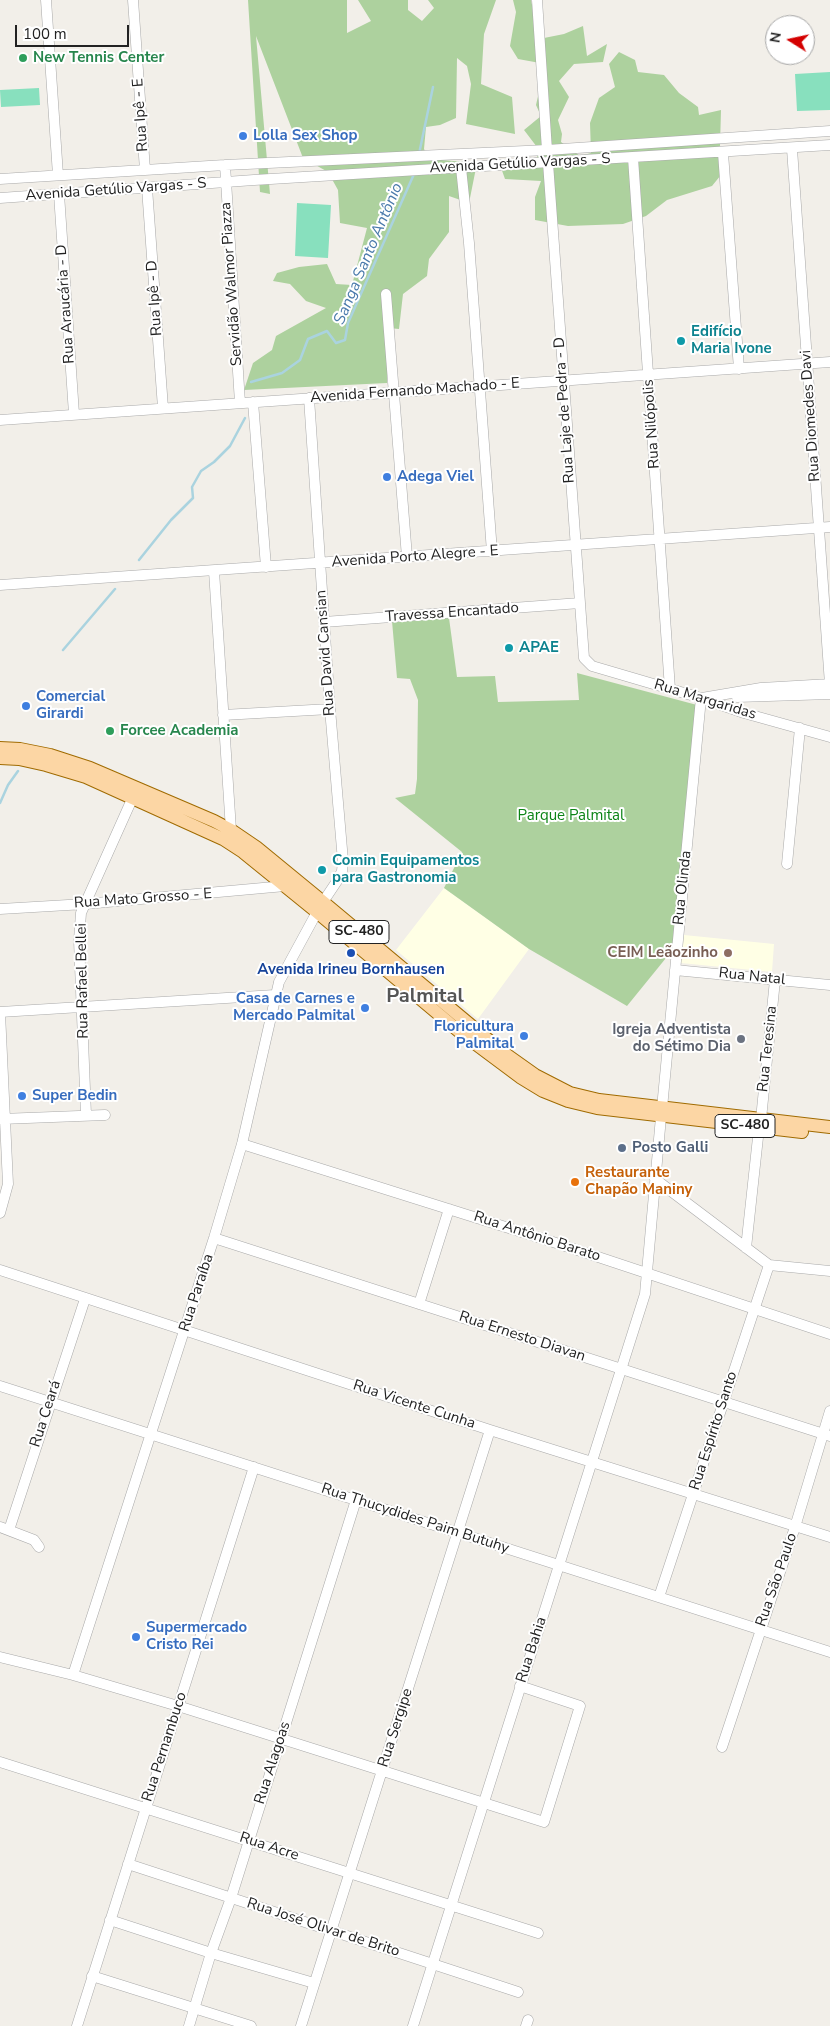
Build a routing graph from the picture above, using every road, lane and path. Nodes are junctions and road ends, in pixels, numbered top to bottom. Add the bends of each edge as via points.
1 (46, 0) edge
2 (134, 0) edge
3 (537, 0) edge
4 (830, 131) edge
5 (830, 146) edge
6 (792, 149) junction
7 (547, 150) junction
8 (723, 153) junction
9 (634, 158) junction
10 (548, 163) junction
11 (225, 165) junction
12 (461, 168) junction
13 (145, 170) junction
14 (58, 176) junction
15 (0, 179) edge
16 (226, 182) junction
17 (147, 188) junction
18 (59, 194) junction
19 (0, 198) edge
20 (386, 294) dead end
21 (830, 362) edge
22 (807, 364) junction
23 (739, 368) junction
24 (648, 375) junction
25 (562, 381) junction
26 (480, 386) junction
27 (394, 392) junction
28 (309, 398) junction
29 (254, 402) junction
30 (240, 403) junction
31 (163, 408) junction
32 (74, 414) junction
33 (0, 420) edge
34 (830, 527) edge
35 (819, 528) junction
36 (660, 540) junction
37 (576, 546) junction
38 (492, 552) junction
39 (407, 558) junction
40 (320, 564) junction
41 (266, 567) junction
42 (214, 571) junction
43 (0, 585) edge
44 (580, 603) junction
45 (324, 622) junction
46 (584, 658) joint
47 (830, 684) edge
48 (670, 689) junction
49 (830, 694) edge
50 (746, 696) junction
51 (701, 698) junction
52 (330, 709) junction
53 (744, 713) junction
54 (224, 715) junction
55 (800, 728) junction
56 (830, 737) edge
57 (0, 748) edge
58 (0, 758) edge
59 (134, 792) junction
60 (231, 830) junction
61 (787, 864) dead end
62 (290, 882) junction
63 (85, 904) junction
64 (320, 907) junction
65 (0, 908) edge
66 (675, 970) junction
67 (775, 980) junction
68 (830, 985) edge
69 (275, 995) junction
70 (82, 1007) junction
71 (0, 1013) edge
72 (661, 1112) junction
73 (86, 1115) junction
74 (105, 1115) dead end
75 (3, 1119) edge
76 (760, 1124) junction
77 (830, 1127) edge
78 (830, 1135) edge
79 (242, 1144) junction
80 (655, 1179) junction
81 (449, 1209) junction
82 (0, 1213) edge
83 (214, 1238) junction
84 (746, 1248) junction
85 (769, 1265) junction
86 (0, 1270) edge
87 (830, 1271) edge
88 (646, 1272) junction
89 (85, 1299) junction
90 (419, 1304) junction
91 (753, 1308) junction
92 (184, 1331) junction
93 (830, 1334) edge
94 (622, 1369) junction
95 (0, 1386) edge
96 (723, 1401) junction
97 (50, 1402) junction
98 (830, 1411) edge
99 (490, 1430) junction
100 (152, 1434) junction
101 (826, 1435) edge
102 (592, 1463) junction
103 (254, 1467) junction
104 (694, 1494) junction
105 (356, 1500) junction
106 (795, 1527) junction
107 (4, 1529) edge
108 (458, 1532) junction
109 (830, 1538) edge
110 (38, 1547) dead end
111 (560, 1565) junction
112 (659, 1597) junction
113 (760, 1629) junction
114 (830, 1652) edge
115 (0, 1657) edge
116 (74, 1675) junction
117 (520, 1686) junction
118 (178, 1706) junction
119 (281, 1738) junction
120 (722, 1747) dead end
121 (0, 1762) edge
122 (382, 1771) junction
123 (483, 1804) junction
124 (146, 1808) junction
125 (249, 1840) junction
126 (128, 1864) junction
127 (350, 1874) junction
128 (231, 1898) junction
129 (451, 1907) junction
130 (110, 1920) junction
131 (331, 1930) junction
132 (538, 1933) dead end
133 (211, 1953) junction
134 (433, 1964) junction
135 (92, 1976) junction
136 (314, 1983) junction
137 (518, 1992) dead end
138 (194, 2010) junction
139 (76, 2026) edge
140 (189, 2026) edge
141 (251, 2026) edge
142 (301, 2026) edge
143 (413, 2026) edge

1 - 14 street
2 - 13 street, Rua Ipê - E
3 - 7 street
4 - 7 street, Avenida Getúlio Vargas - S
5 - 6 street, Avenida Getúlio Vargas - S
6 - 8 street, Avenida Getúlio Vargas - S
6 - 22 street, Rua Diomedes Davi
7 - 11 street, Avenida Getúlio Vargas - S
8 - 9 street, Avenida Getúlio Vargas - S
8 - 23 street
9 - 10 street, Avenida Getúlio Vargas - S
9 - 24 street, Rua Nilópolis
10 - 12 street, Avenida Getúlio Vargas - S
10 - 25 street, Rua Laje de Pedra - D
11 - 13 street, Avenida Getúlio Vargas - S
11 - 16 street, Servidão Walmor Piazza
12 - 16 street, Avenida Getúlio Vargas - S
12 - 26 street
13 - 14 street, Avenida Getúlio Vargas - S
14 - 15 street, Avenida Getúlio Vargas - S
16 - 17 street, Avenida Getúlio Vargas - S
16 - 30 street, Servidão Walmor Piazza
17 - 18 street, Avenida Getúlio Vargas - S
17 - 31 street, Rua Ipê - D
18 - 19 street, Avenida Getúlio Vargas - S
18 - 32 street, Rua Araucária - D
20 - 27 street
21 - 22 street, Avenida Fernando Machado - E
22 - 23 street, Avenida Fernando Machado - E
22 - 35 street, Rua Diomedes Davi
23 - 24 street, Avenida Fernando Machado - E
24 - 25 street, Avenida Fernando Machado - E
24 - 36 street, Rua Nilópolis
25 - 26 street, Avenida Fernando Machado - E
25 - 37 street, Rua Laje de Pedra - D
26 - 27 street, Avenida Fernando Machado - E
26 - 38 street
27 - 28 street, Avenida Fernando Machado - E
27 - 39 street
28 - 29 street, Avenida Fernando Machado - E
28 - 40 street, Rua David Cansian
29 - 30 street, Avenida Fernando Machado - E
29 - 41 street
30 - 31 street, Avenida Fernando Machado - E
31 - 32 street, Avenida Fernando Machado - E
32 - 33 street, Avenida Fernando Machado - E
34 - 35 street, Avenida Porto Alegre - E
35 - 36 street, Avenida Porto Alegre - E
35 - 47 street, Rua Diomedes Davi
36 - 37 street, Avenida Porto Alegre - E
36 - 48 street, Rua Nilópolis
37 - 38 street, Avenida Porto Alegre - E
37 - 44 street, Rua Laje de Pedra - D
38 - 39 street, Avenida Porto Alegre - E
39 - 40 street, Avenida Porto Alegre - E
40 - 41 street, Avenida Porto Alegre - E
40 - 45 street, Rua David Cansian
41 - 42 street, Avenida Porto Alegre - E
42 - 43 street, Avenida Porto Alegre - E
42 - 54 street
44 - 45 street, Travessa Encantado
44 - 46 street, Rua Laje de Pedra - D
45 - 52 street, Rua David Cansian
46 - 48 street, Rua Margaridas via 592,666
47 - 51 street via 761,688
48 - 51 street, Rua Margaridas
49 - 50 street
50 - 51 street
50 - 53 street
51 - 53 street, Rua Margaridas
51 - 66 street, Rua Olinda
52 - 54 street
52 - 64 street, Rua David Cansian via 343,861 342,871
53 - 55 street, Rua Margaridas
54 - 60 street
55 - 56 street, Rua Margaridas
55 - 61 street
57 - 59 main road, SC-480 via 50,755 90,768
58 - 59 main road, SC-480 via 56,768
59 - 60 main road, SC-480
59 - 62 main road, SC-480 via 223,839
59 - 63 street, Rua Rafael Bellei
60 - 62 main road, SC-480 via 256,848
62 - 63 street, Rua Mato Grosso - E
62 - 64 main road, SC-480
63 - 65 street, Rua Mato Grosso - E
63 - 70 street, Rua Rafael Bellei via 79,940
64 - 69 street, Rua Paraíba
64 - 72 main road, SC-480 via 536,1075 586,1098
66 - 67 street, Rua Natal
66 - 72 street, Rua Olinda
67 - 68 street, Rua Natal
67 - 76 street, Rua Teresina
69 - 70 street
69 - 79 street, Rua Paraíba
70 - 71 street
70 - 73 street, Rua Rafael Bellei
71 - 75 street
72 - 76 main road, SC-480
72 - 80 street, Rua Olinda
73 - 74 street
73 - 75 street
75 - 82 street via 8,1184
76 - 77 main road, SC-480
76 - 78 main road, SC-480
76 - 84 street, Rua Teresina
79 - 81 street, Rua Antônio Barato
79 - 83 street, Rua Paraíba
80 - 84 street
80 - 88 street, Rua Olinda
81 - 88 street, Rua Antônio Barato
81 - 90 street
83 - 90 street, Rua Ernesto Diavan
83 - 92 street, Rua Paraíba
84 - 85 street
85 - 87 street
85 - 91 street, Rua Espírito Santo
86 - 89 street, Rua Vicente Cunha
88 - 91 street, Rua Antônio Barato
88 - 94 street, Rua Bahia via 645,1294
89 - 92 street, Rua Vicente Cunha
89 - 97 street, Rua Ceará
90 - 94 street, Rua Ernesto Diavan
91 - 93 street, Rua Antônio Barato
91 - 96 street, Rua Espírito Santo
92 - 99 street, Rua Vicente Cunha
92 - 100 street, Rua Paraíba
94 - 96 street, Rua Ernesto Diavan
94 - 102 street, Rua Bahia
95 - 97 street, Rua Thucydides Paim Butuhy
96 - 101 street, Rua Ernesto Diavan
96 - 104 street, Rua Espírito Santo
97 - 100 street, Rua Thucydides Paim Butuhy
97 - 107 street, Rua Ceará
98 - 101 street, Rua São Paulo
99 - 102 street, Rua Vicente Cunha
99 - 108 street, Rua Sergipe
100 - 103 street, Rua Thucydides Paim Butuhy
100 - 116 street, Rua Paraíba
101 - 106 street, Rua São Paulo
102 - 104 street, Rua Vicente Cunha
102 - 111 street, Rua Bahia
103 - 105 street, Rua Thucydides Paim Butuhy
103 - 118 street, Rua Pernambuco
104 - 106 street, Rua Vicente Cunha
104 - 112 street, Rua Espírito Santo
105 - 108 street, Rua Thucydides Paim Butuhy
105 - 119 street, Rua Alagoas
106 - 109 street, Rua Vicente Cunha
106 - 113 street, Rua São Paulo
107 - 110 street via 34,1540
108 - 111 street, Rua Thucydides Paim Butuhy
108 - 122 street, Rua Sergipe
111 - 112 street, Rua Thucydides Paim Butuhy
111 - 117 street, Rua Bahia
112 - 113 street, Rua Thucydides Paim Butuhy
113 - 114 street, Rua Thucydides Paim Butuhy
113 - 120 street, Rua São Paulo
115 - 116 street
116 - 118 street
117 - 123 street, Rua Bahia
117 - 123 street via 580,1706 544,1822
118 - 119 street
118 - 124 street, Rua Pernambuco
119 - 122 street
119 - 125 street, Rua Alagoas
121 - 124 street, Rua Acre
122 - 123 street
122 - 127 street, Rua Sergipe
123 - 129 street, Rua Bahia
124 - 125 street, Rua Acre
124 - 126 street, Rua Pernambuco
125 - 127 street, Rua Acre
125 - 128 street, Rua Alagoas
126 - 128 street, Rua José Olivar de Brito
126 - 130 street, Rua Pernambuco
127 - 129 street, Rua Acre
127 - 131 street, Rua Sergipe
128 - 131 street, Rua José Olivar de Brito
128 - 133 street, Rua Alagoas
129 - 132 street, Rua Acre
129 - 134 street, Rua Bahia
130 - 133 street
130 - 135 street, Rua Pernambuco
131 - 134 street, Rua José Olivar de Brito
131 - 136 street, Rua Sergipe
133 - 136 street
133 - 138 street, Rua Alagoas
134 - 137 street, Rua José Olivar de Brito
134 - 143 street, Rua Bahia
135 - 138 street
135 - 139 street, Rua Pernambuco
136 - 142 street, Rua Sergipe
138 - 140 street, Rua Alagoas
138 - 141 street

